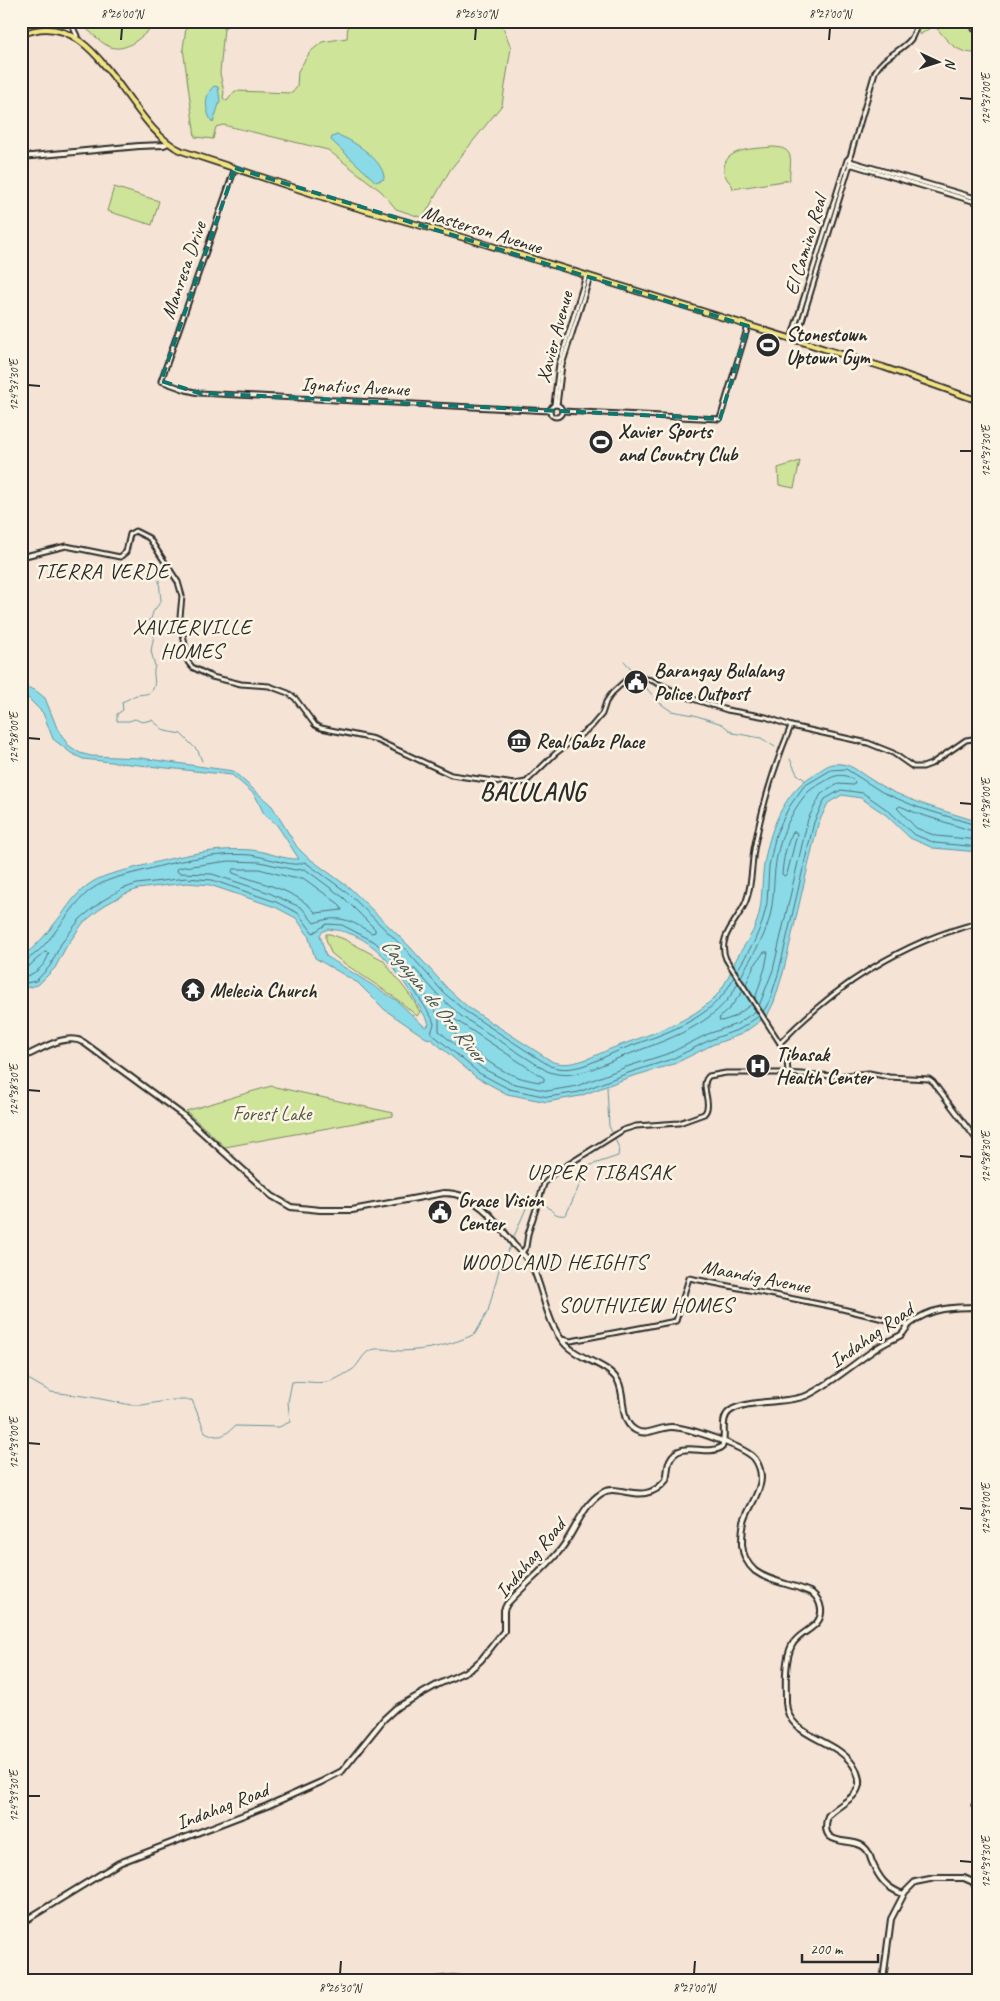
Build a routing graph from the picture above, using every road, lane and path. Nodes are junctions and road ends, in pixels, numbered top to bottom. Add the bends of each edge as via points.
1 (70, 21) edge
2 (921, 21) edge
3 (973, 21) edge
4 (979, 31) edge
5 (21, 35) edge
6 (77, 36) junction
7 (168, 143) junction
8 (21, 157) edge
9 (849, 161) junction
10 (235, 168) junction
11 (979, 199) edge
12 (979, 204) edge
13 (588, 276) junction
14 (748, 326) junction
15 (794, 340) junction
16 (161, 381) joint
17 (979, 401) edge
18 (556, 405) junction
19 (550, 411) junction
20 (562, 412) junction
21 (21, 557) edge
22 (791, 726) junction
23 (979, 738) edge
24 (979, 923) edge
25 (779, 1041) junction
26 (21, 1058) edge
27 (788, 1073) junction
28 (979, 1143) edge
29 (522, 1254) junction
30 (979, 1307) edge
31 (908, 1326) junction
32 (560, 1338) junction
33 (571, 1341) junction
34 (569, 1348) junction
35 (724, 1442) junction
36 (974, 1805) dead end
37 (979, 1806) edge
38 (979, 1893) edge
39 (903, 1894) junction
40 (21, 1923) edge
41 (434, 1980) edge
42 (468, 1980) edge
43 (883, 1980) edge

1 - 6 street
2 - 9 street, El Camino Real via 909,41 878,66
3 - 4 street via 974,29
5 - 6 main road, Masterson Avenue via 52,28
6 - 7 main road, Masterson Avenue via 95,53
7 - 8 main road via 164,146
7 - 10 main road, Masterson Avenue
9 - 11 street
9 - 12 street
9 - 15 street, El Camino Real
10 - 13 main road, Masterson Avenue via 344,204
10 - 16 street, Manresa Drive
13 - 14 main road, Masterson Avenue
13 - 18 street, Xavier Avenue via 562,365
14 - 15 main road, Masterson Avenue
14 - 20 street via 720,419
15 - 17 main road, Masterson Avenue
16 - 19 street, Ignatius Avenue via 199,393
18 - 19 street
18 - 20 street
19 - 20 street, Ignatius Avenue via 556,417
21 - 22 street via 60,546 122,557 128,550 130,534 135,531 149,538 178,582 188,662 204,673 286,692 318,726 374,739 451,775 514,784 526,782 556,752 591,726 602,714 608,698 630,678 642,677 684,696
22 - 23 street via 868,743 916,767 931,764 966,740
22 - 25 street via 761,816 747,899 723,944 726,959
24 - 25 street via 929,939 877,965 820,1005
25 - 27 street via 786,1056
26 - 29 main road via 64,1040 83,1042 184,1116 272,1196 291,1207 352,1210 438,1194 455,1194 484,1209
27 - 28 street via 837,1076 871,1073 931,1080
27 - 29 street via 709,1076 705,1082 708,1107 704,1114 679,1123 632,1127 619,1132 553,1174 544,1184
29 - 32 main road via 532,1268
30 - 31 main road, Indahag Road via 941,1308
31 - 33 street, Maandig Avenue via 834,1307 689,1278 676,1321
31 - 35 main road, Indahag Road via 902,1334 808,1395 730,1411 725,1418
32 - 33 street, Maandig Avenue
32 - 34 main road
33 - 34 street
34 - 35 main road via 615,1377 622,1394 625,1417 632,1428 643,1433 679,1428
35 - 39 main road via 751,1455 762,1478 742,1529 747,1562 763,1575 812,1593 821,1606 819,1620 795,1640 789,1653 786,1710 795,1726 845,1754 859,1780 855,1793 828,1816 829,1834 839,1842 864,1846 882,1882
35 - 40 main road, Indahag Road via 713,1450 677,1451 668,1462 666,1480 649,1492 632,1494 612,1490 599,1494 558,1553 507,1604 504,1631 481,1660 467,1671 396,1708 342,1771 267,1806 119,1863
36 - 37 street
38 - 39 main road via 976,1884 970,1880 945,1877 915,1882
39 - 43 main road via 891,1919
41 - 42 main road

